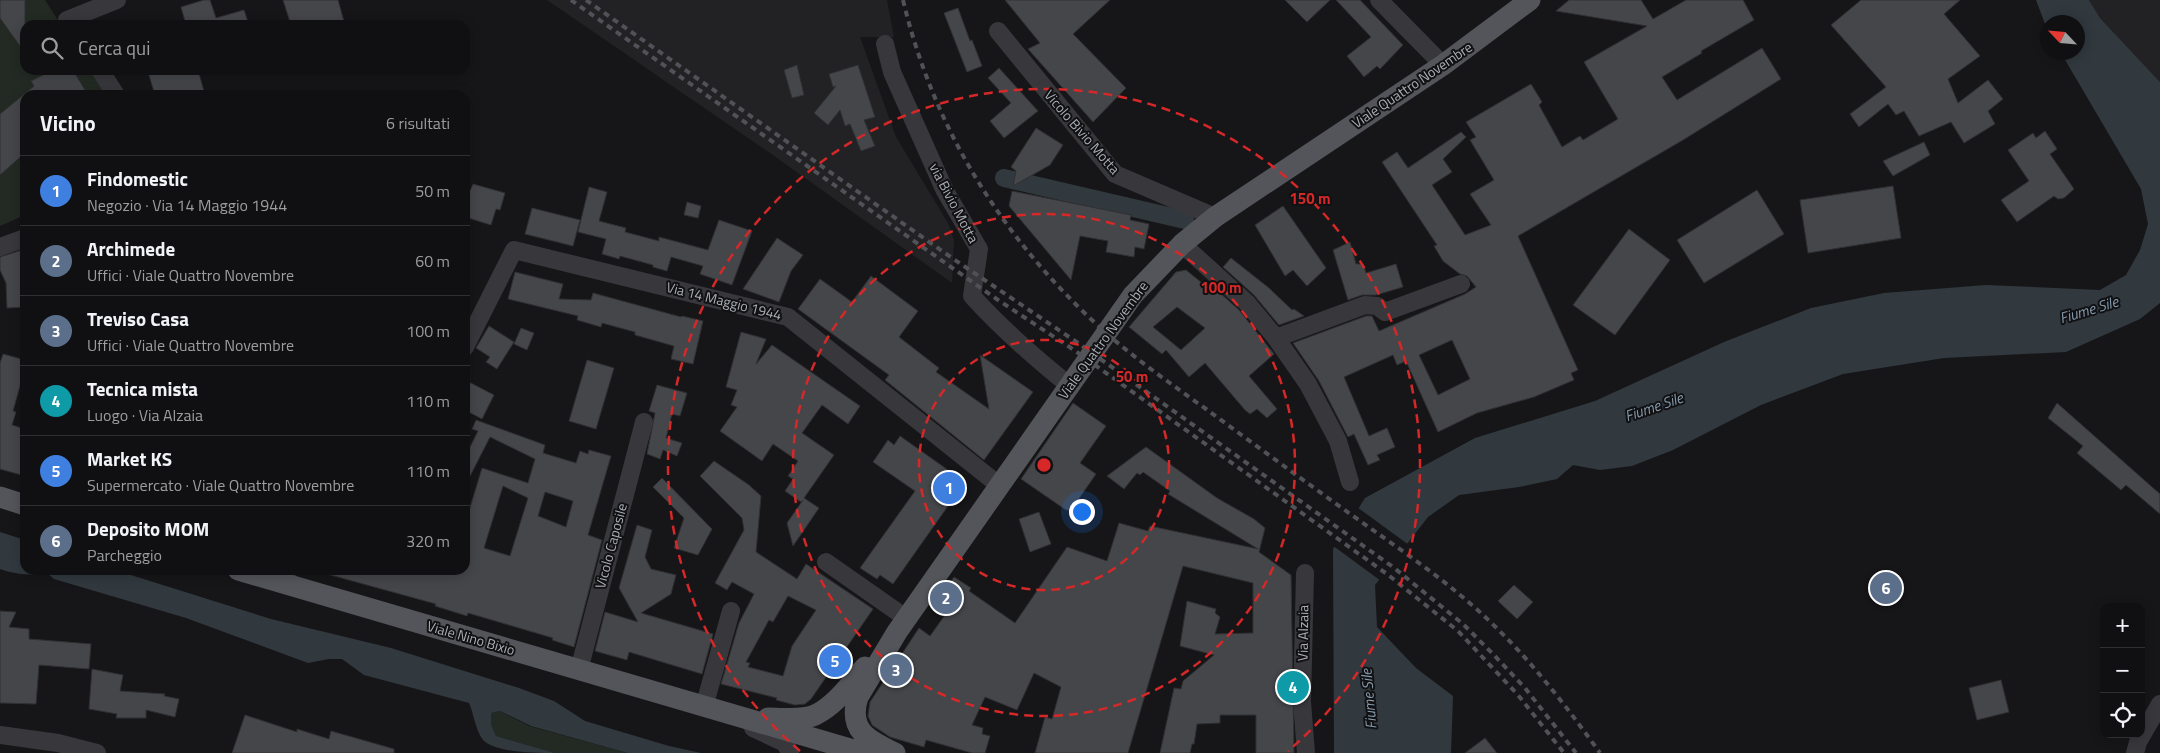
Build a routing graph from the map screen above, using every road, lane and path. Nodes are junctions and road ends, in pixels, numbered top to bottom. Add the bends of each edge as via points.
1 (117, 0) edge
2 (1379, 0) edge
3 (1530, 0) edge
4 (67, 20) edge
5 (998, 31) dead end
6 (885, 44) dead end
7 (1443, 64) junction
8 (103, 75) edge
9 (113, 90) edge
10 (1215, 217) junction
11 (20, 240) edge
12 (1182, 244) junction
13 (0, 247) edge
14 (1461, 284) dead end
15 (470, 336) edge
16 (1276, 338) junction
17 (1070, 386) junction
18 (644, 422) dead end
19 (1350, 482) dead end
20 (1000, 486) junction
21 (0, 497) edge
22 (20, 503) edge
23 (0, 506) edge
24 (20, 509) edge
25 (826, 562) dead end
26 (1305, 573) dead end
27 (272, 575) edge
28 (286, 577) edge
29 (731, 612) dead end
30 (902, 625) junction
31 (579, 670) junction
32 (2160, 704) edge
33 (710, 709) junction
34 (737, 717) junction
35 (0, 735) edge
36 (98, 753) edge
37 (790, 753) edge
38 (825, 753) edge
39 (836, 753) edge
40 (864, 753) edge
41 (896, 753) edge
42 (1306, 753) edge
43 (2135, 753) edge

1 - 4 street
2 - 7 street
3 - 7 main road, Viale Quattro Novembre
5 - 10 street, Vicolo Bivio Motta via 1116,174
6 - 17 street, via Bivio Motta via 892,72 945,191 979,249 972,296 1032,356
7 - 10 main road, Viale Quattro Novembre
8 - 9 street
10 - 12 main road, Viale Quattro Novembre
11 - 13 street
12 - 16 street via 1247,302
12 - 17 main road, Viale Quattro Novembre via 1133,295
14 - 16 street via 1385,312 1377,306 1365,305
15 - 20 street, Via 14 Maggio 1944 via 514,250 788,317
16 - 19 street via 1308,384 1334,433
17 - 20 main road, Viale Quattro Novembre
18 - 31 street, Vicolo Caposile
20 - 30 main road, Viale Quattro Novembre
21 - 22 main road
23 - 24 street
25 - 30 street
26 - 42 street, Via Alzaia via 1302,702
27 - 28 main road, Viale Nino Bixio
28 - 31 main road, Viale Nino Bixio
29 - 33 street
30 - 34 main road, Viale Quattro Novembre via 837,699 814,716
30 - 41 main road, Viale Quattro Novembre via 854,709 862,733
31 - 33 main road, Viale Nino Bixio
32 - 43 street
33 - 34 main road, Viale Nino Bixio
33 - 37 street via 785,743
34 - 40 main road, Viale Nino Bixio
35 - 36 street via 58,743
38 - 39 street

